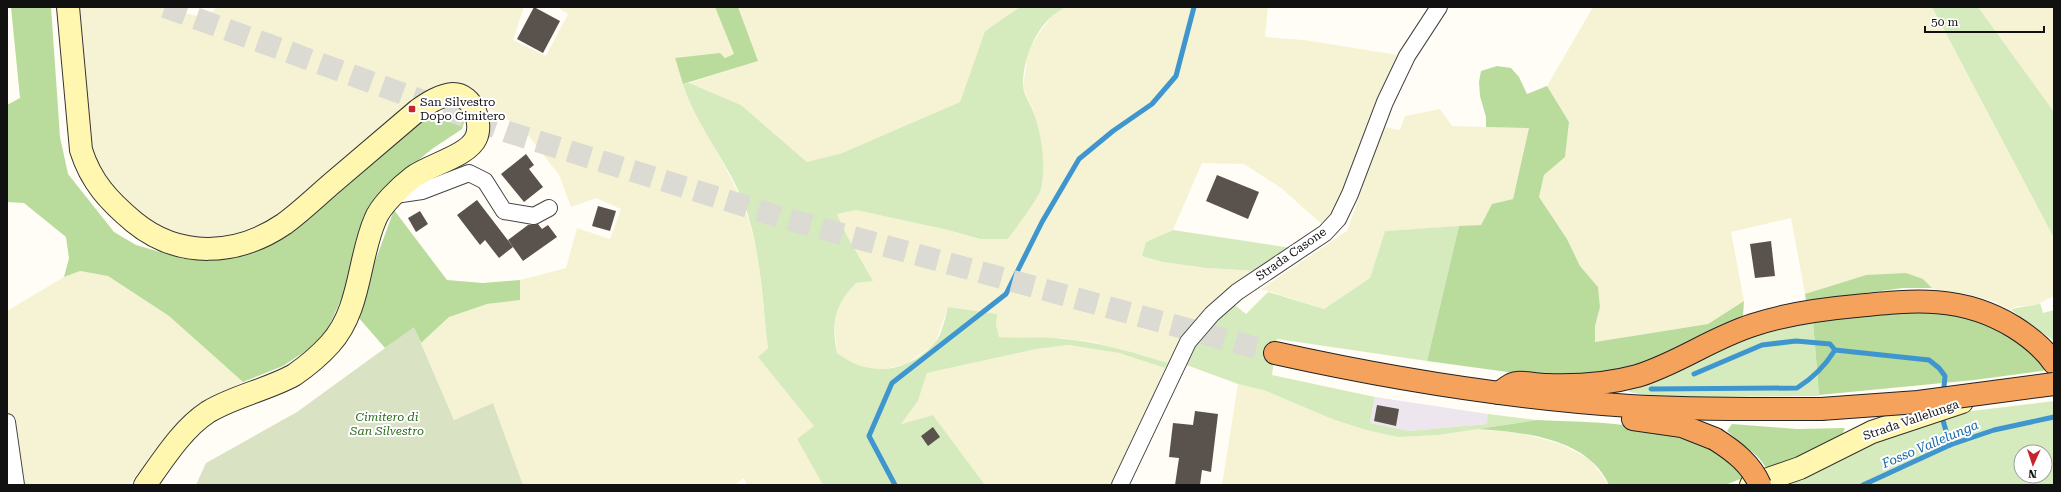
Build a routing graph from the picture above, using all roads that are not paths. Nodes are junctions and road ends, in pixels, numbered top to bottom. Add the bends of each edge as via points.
1 (68, 7) edge
2 (1439, 7) edge
3 (395, 195) junction
4 (549, 208) dead end
5 (1275, 353) tunnel mouth
6 (2054, 363) edge
7 (2054, 377) edge
8 (2054, 384) edge
9 (1499, 393) junction
10 (1556, 400) junction
11 (7, 422) edge
12 (16, 485) edge
13 (145, 485) edge
14 (1120, 485) edge
15 (1751, 485) edge
16 (1760, 485) edge

1 - 3 street via 81,150 87,170 105,194 144,230 166,242 194,248 224,249 254,241 284,224 421,108 439,97 455,94 467,100 479,118 480,128 476,140 468,148 413,177
2 - 14 street, Strada Casone via 1406,56 1338,219 1325,233 1237,292 1212,314 1188,342
3 - 4 street via 422,191 469,173 485,181 504,211 534,216
3 - 13 street via 376,217 350,310 331,343 293,375 223,405 195,422
5 - 9 highway via 1392,378
6 - 9 highway via 2030,336 1987,312 1963,304 1906,301 1842,307 1766,321 1730,334 1679,359 1636,376 1573,385 1515,383
7 - 15 street, Strada Vallelunga via 1952,404 1872,432 1800,468
8 - 10 highway, bridge via 1918,402 1821,408 1701,409
9 - 10 highway
10 - 16 highway, bridge via 1579,414 1682,426 1715,439 1744,461
11 - 12 street

